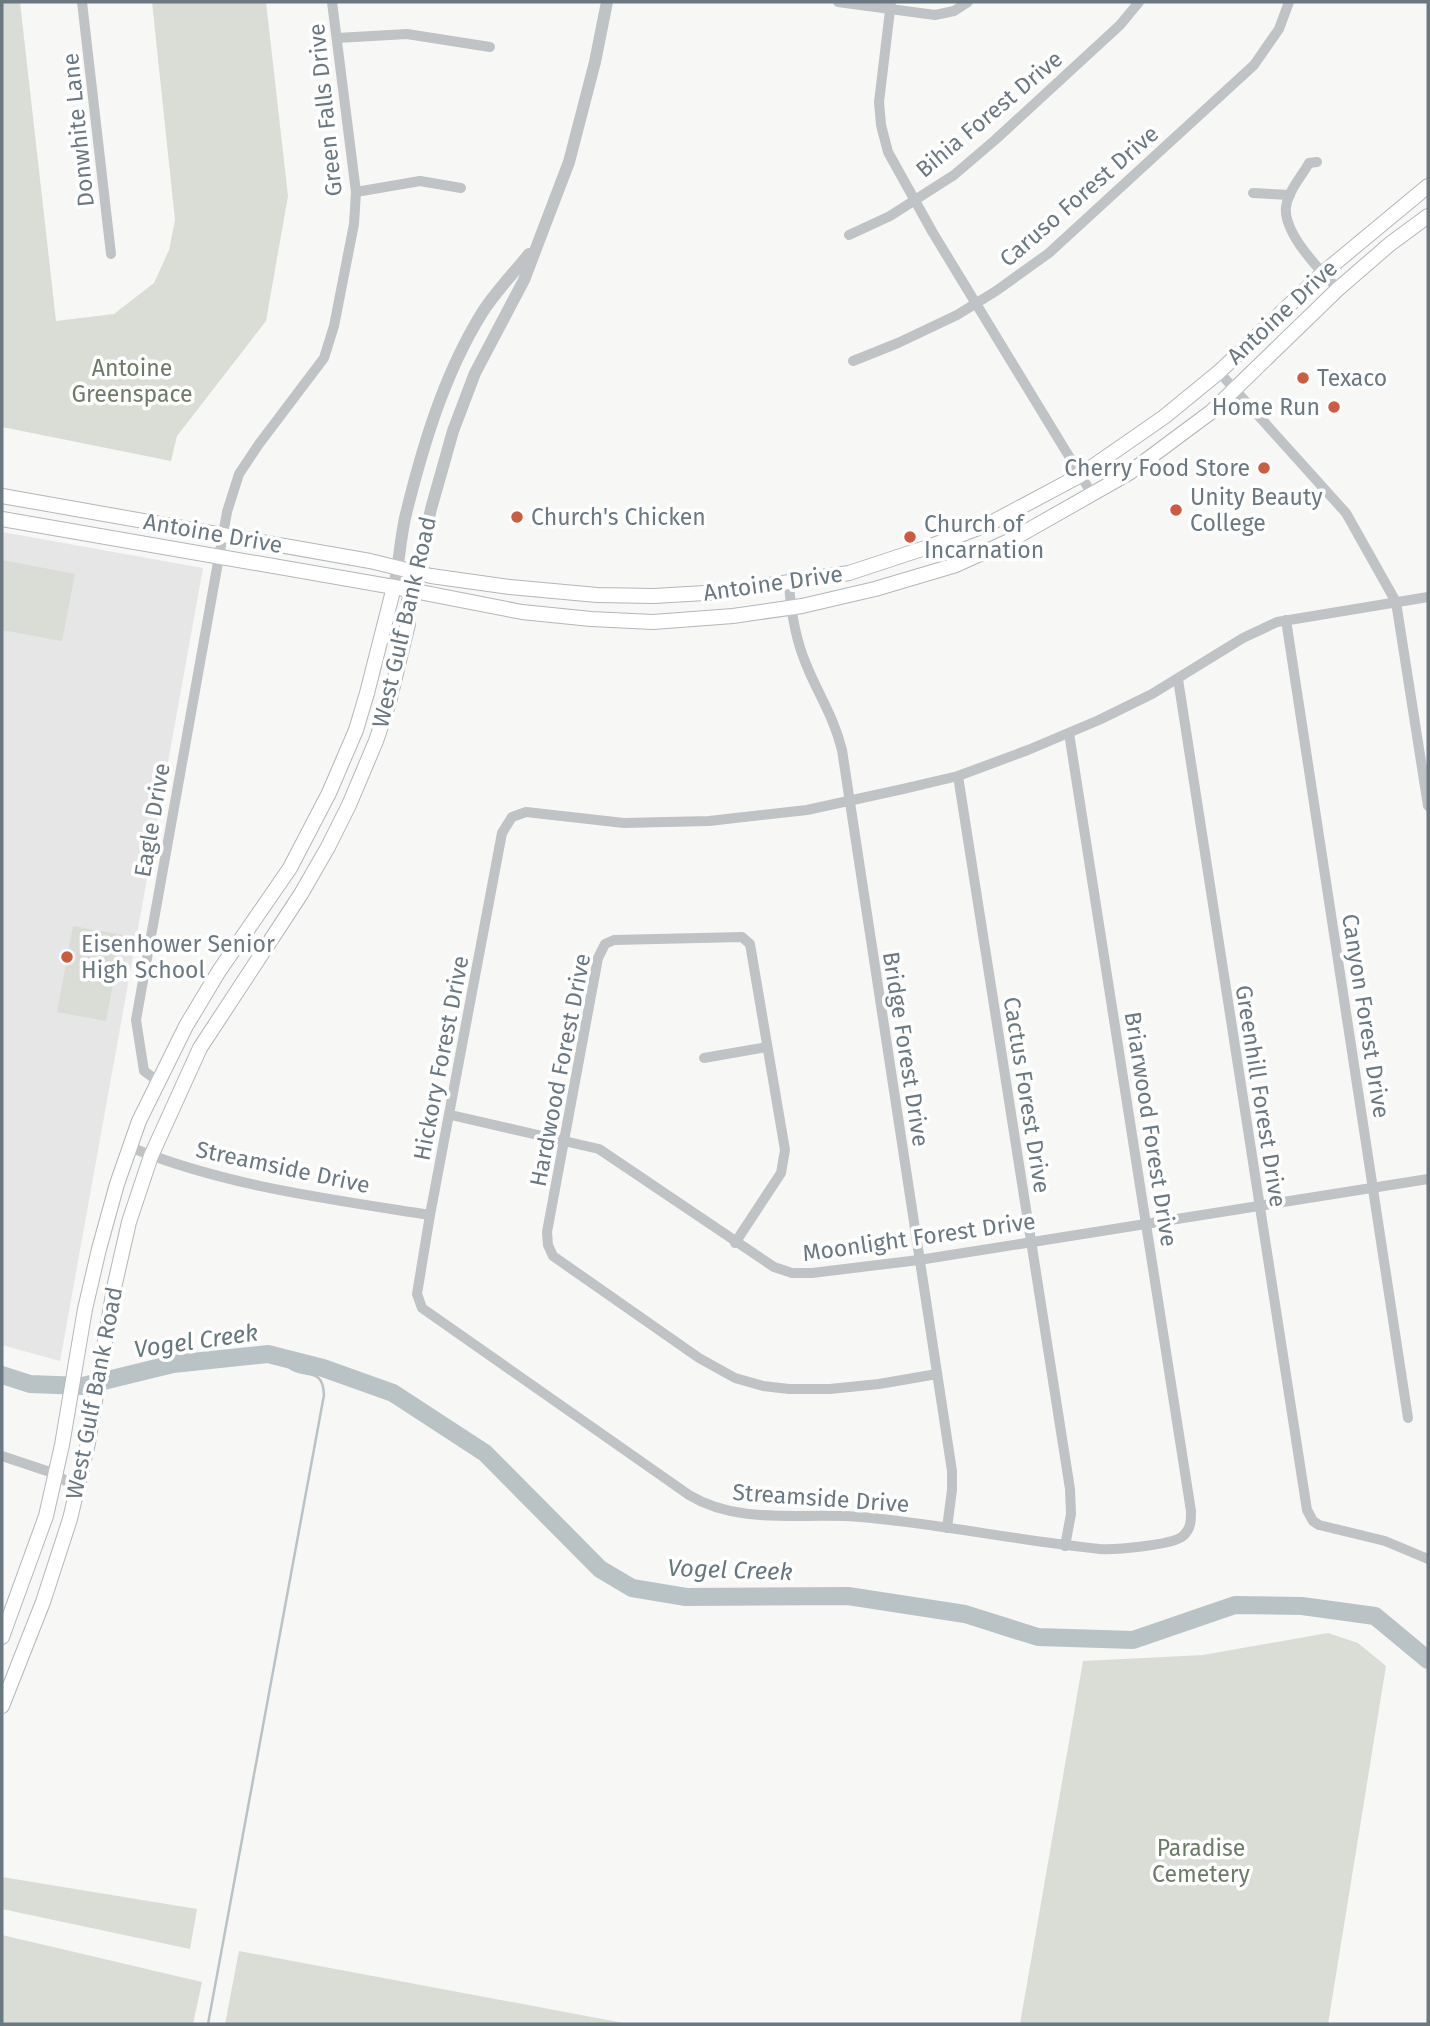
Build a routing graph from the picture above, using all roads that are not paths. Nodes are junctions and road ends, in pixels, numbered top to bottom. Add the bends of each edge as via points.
1 (82, 2) edge
2 (332, 2) edge
3 (607, 2) edge
4 (838, 2) edge
5 (968, 2) edge
6 (1139, 2) edge
7 (890, 5) edge
8 (1289, 5) edge
9 (337, 38) junction
10 (490, 47) dead end
11 (1317, 162) dead end
12 (1428, 186) edge
13 (461, 188) dead end
14 (356, 192) junction
15 (1253, 194) dead end
16 (1290, 195) junction
17 (915, 201) junction
18 (1428, 216) edge
19 (849, 235) dead end
20 (540, 236) junction
21 (111, 254) dead end
22 (1323, 273) junction
23 (1338, 289) junction
24 (977, 304) junction
25 (853, 361) dead end
26 (1219, 372) junction
27 (1234, 389) junction
28 (433, 424) junction
29 (453, 431) junction
30 (1079, 476) junction
31 (1092, 494) junction
32 (7, 497) edge
33 (5, 520) edge
34 (223, 534) junction
35 (219, 558) junction
36 (398, 568) junction
37 (417, 572) junction
38 (789, 584) junction
39 (394, 587) junction
40 (411, 590) junction
41 (1428, 597) edge
42 (1396, 602) junction
43 (791, 607) junction
44 (1286, 620) junction
45 (375, 667) junction
46 (397, 673) junction
47 (1178, 679) junction
48 (356, 730) junction
49 (1069, 733) junction
50 (376, 741) junction
51 (958, 776) junction
52 (849, 801) junction
53 (1428, 806) edge
54 (196, 1009) junction
55 (215, 1024) junction
56 (767, 1047) junction
57 (704, 1058) dead end
58 (158, 1081) junction
59 (451, 1115) junction
60 (564, 1139) junction
61 (130, 1147) junction
62 (151, 1156) junction
63 (1428, 1179) edge
64 (1373, 1187) junction
65 (1258, 1206) junction
66 (430, 1215) junction
67 (1146, 1223) junction
68 (735, 1242) junction
69 (1030, 1242) junction
70 (919, 1259) junction
71 (422, 1308) joint
72 (83, 1321) junction
73 (107, 1326) junction
74 (937, 1374) junction
75 (1408, 1418) dead end
76 (2, 1456) edge
77 (56, 1474) junction
78 (77, 1489) junction
79 (947, 1528) junction
80 (1189, 1530) joint
81 (1065, 1546) junction
82 (1428, 1559) edge
83 (2, 1637) edge
84 (7, 1675) edge
85 (2, 1706) edge

1 - 21 street, Donwhite Lane
2 - 9 street, Green Falls Drive
3 - 20 street, West Gulf Bank Road via 569,162
4 - 7 street
5 - 7 street via 935,15
6 - 17 street, Bihia Forest Drive via 995,140
7 - 17 street via 879,90 881,125 888,152
8 - 24 street, Caruso Forest Drive via 1254,65 1049,253
9 - 10 street via 407,34
9 - 14 street, Green Falls Drive
11 - 16 street via 1309,163
12 - 22 main road, Antoine Drive
13 - 14 street via 420,181
14 - 34 street, Green Falls Drive via 354,224 324,358 239,474
15 - 16 street
16 - 22 street via 1286,205 1289,220 1311,262
17 - 19 street, Bihia Forest Drive
17 - 24 street
18 - 23 main road, Antoine Drive
20 - 28 street, West Gulf Bank Road via 483,310
20 - 29 street, West Gulf Bank Road via 524,280 475,373
22 - 23 street
22 - 26 main road, Antoine Drive
23 - 27 main road, Antoine Drive
24 - 25 street, Caruso Forest Drive
24 - 30 street
26 - 27 street
26 - 30 main road, Antoine Drive
27 - 31 main road, Antoine Drive via 1173,442
27 - 42 street via 1346,513
28 - 29 street
28 - 36 street, West Gulf Bank Road via 405,520
29 - 37 street, West Gulf Bank Road
30 - 31 street
30 - 38 main road, Antoine Drive via 989,524 932,546 849,573
31 - 43 main road, Antoine Drive via 956,565
32 - 33 main road
32 - 34 main road, Antoine Drive
33 - 35 main road, Antoine Drive
34 - 35 street, Green Falls Drive
34 - 36 main road, Antoine Drive
35 - 39 main road, Antoine Drive
35 - 58 street, Eagle Drive via 136,1020 144,1072
36 - 37 main road, Antoine Drive
36 - 39 street, West Gulf Bank Road
37 - 38 main road, Antoine Drive via 483,584 597,595 709,593
37 - 40 main road, West Gulf Bank Road
38 - 43 street, Bridge Forest Drive
39 - 40 main road, Antoine Drive
39 - 45 main road, West Gulf Bank Road
40 - 43 main road, Antoine Drive via 522,612 632,622 704,619
40 - 46 main road, West Gulf Bank Road
41 - 42 street
42 - 44 street
42 - 53 street
43 - 52 street, Bridge Forest Drive via 805,664 836,727
44 - 47 street via 1243,638
44 - 64 street, Canyon Forest Drive
45 - 46 main road
45 - 48 main road, West Gulf Bank Road
46 - 50 main road, West Gulf Bank Road
47 - 49 street
47 - 65 street, Greenhill Forest Drive
48 - 50 main road
48 - 54 main road, West Gulf Bank Road via 330,793 290,868
49 - 51 street
49 - 67 street, Briarwood Forest Drive
50 - 55 main road, West Gulf Bank Road via 328,847
51 - 52 street
51 - 69 street, Cactus Forest Drive
52 - 59 street, Hickory Forest Drive via 750,817 665,823 526,812 512,817 502,833
52 - 70 street, Bridge Forest Drive
54 - 55 main road
54 - 58 main road, West Gulf Bank Road
55 - 62 main road, West Gulf Bank Road
56 - 57 street
56 - 60 street, Hardwood Forest Drive via 750,944 742,937 620,939 606,944 598,958
56 - 68 street via 784,1162
58 - 61 main road, West Gulf Bank Road
59 - 60 street, Moonlight Forest Drive
59 - 66 street, Hickory Forest Drive
60 - 68 street, Moonlight Forest Drive via 598,1149
60 - 74 street, Hardwood Forest Drive via 547,1233 553,1256 699,1358 735,1378 776,1388 830,1389
61 - 62 street, Streamside Drive
61 - 72 main road, West Gulf Bank Road
62 - 66 street, Streamside Drive via 207,1174 318,1198
62 - 73 main road, West Gulf Bank Road via 129,1222
63 - 64 street, Moonlight Forest Drive
64 - 65 street, Moonlight Forest Drive
64 - 75 street, Canyon Forest Drive
65 - 67 street, Moonlight Forest Drive
65 - 82 street, Greenhill Forest Drive via 1307,1510 1319,1525 1385,1541
66 - 71 street, Hickory Forest Drive via 417,1294
67 - 69 street, Moonlight Forest Drive
67 - 80 street, Briarwood Forest Drive via 1191,1511
68 - 70 street, Moonlight Forest Drive via 792,1273
69 - 70 street, Moonlight Forest Drive
69 - 81 street, Cactus Forest Drive via 1070,1489
70 - 74 street, Bridge Forest Drive
71 - 79 street, Streamside Drive via 711,1506 746,1514 863,1517
72 - 73 main road
72 - 77 main road, West Gulf Bank Road
73 - 78 main road, West Gulf Bank Road
74 - 79 street, Bridge Forest Drive via 952,1471
76 - 77 street
77 - 78 street
77 - 83 main road, West Gulf Bank Road via 31,1561
78 - 84 main road, West Gulf Bank Road via 53,1571
79 - 81 street, Streamside Drive
80 - 81 street, Streamside Drive via 1181,1539 1115,1550
84 - 85 main road, West Gulf Bank Road

